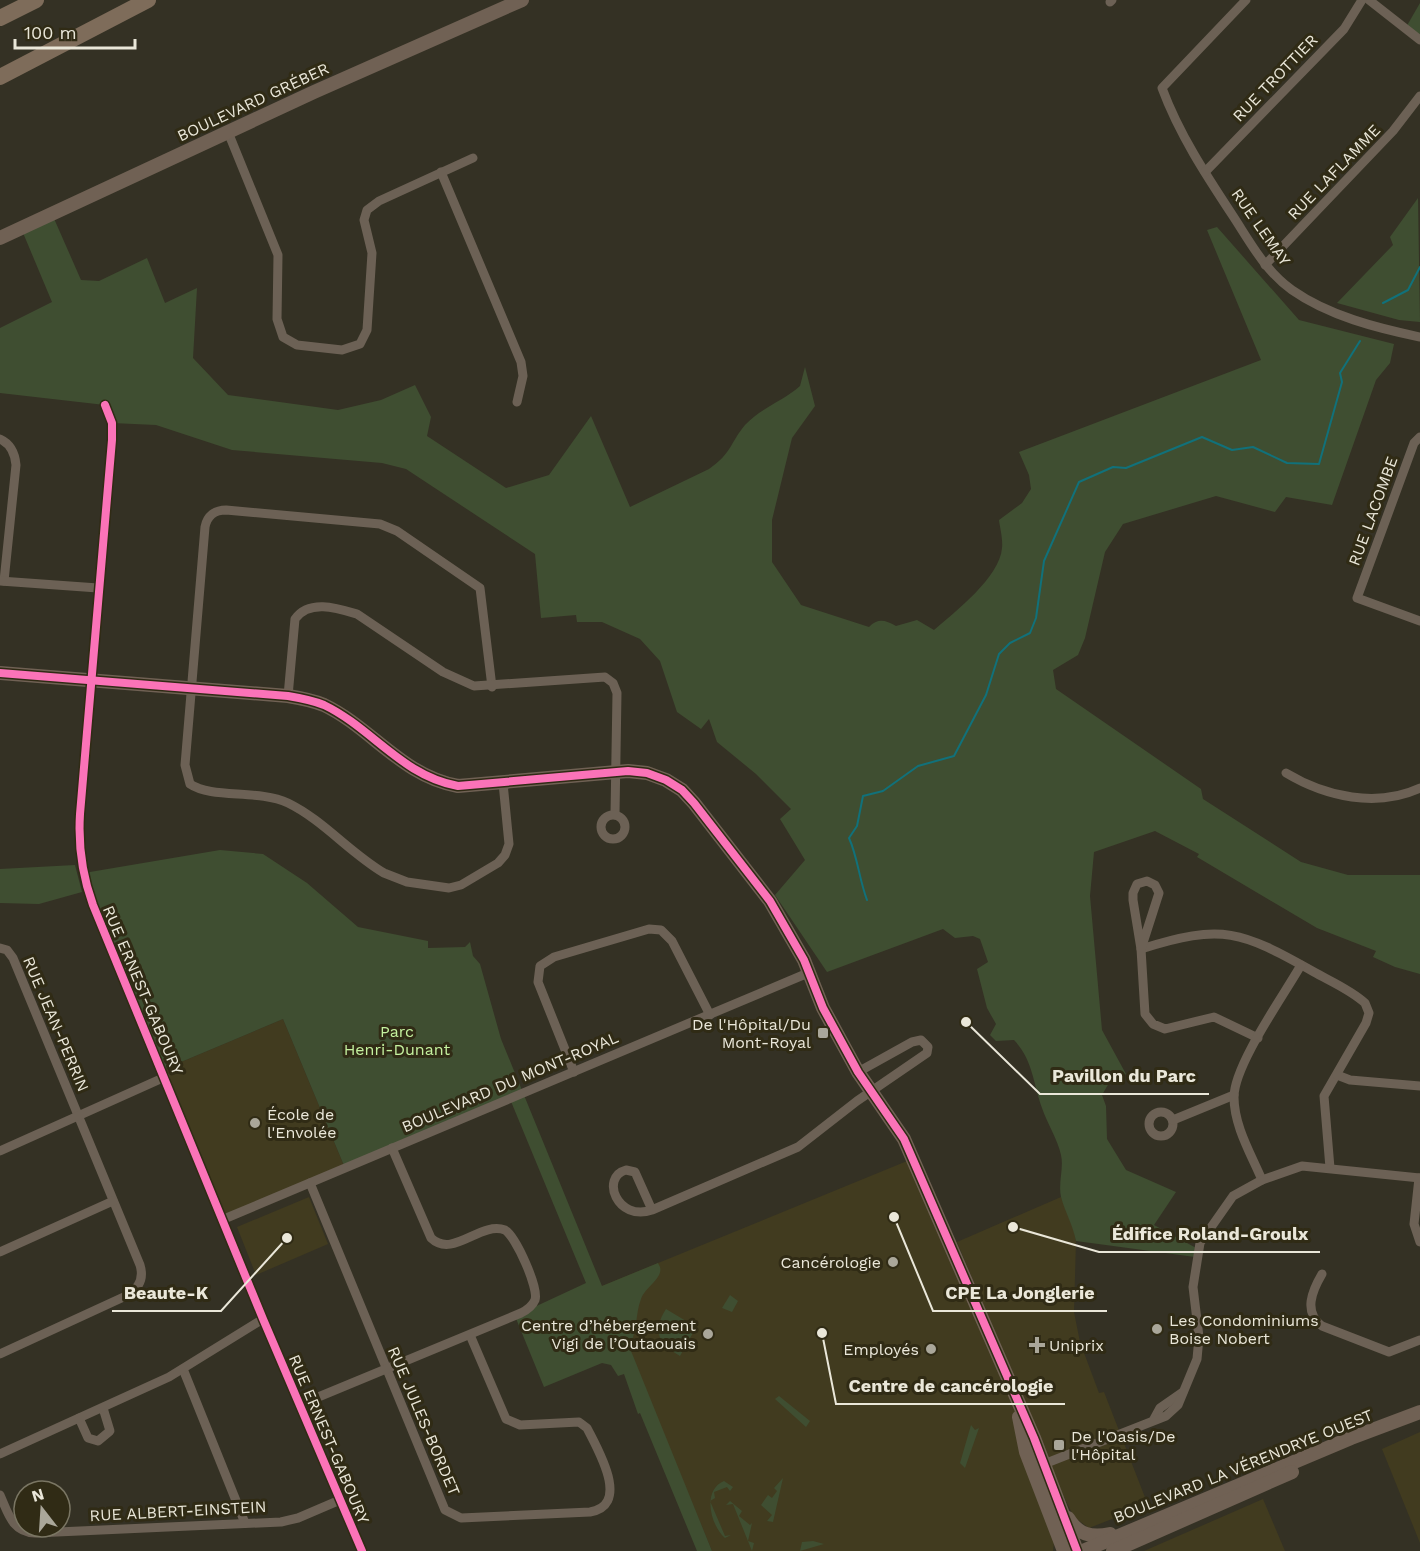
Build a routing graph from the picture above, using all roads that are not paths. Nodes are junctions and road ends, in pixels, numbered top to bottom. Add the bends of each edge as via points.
1 (36, 0) edge
2 (148, 0) edge
3 (522, 0) edge
4 (1246, 0) edge
5 (1362, 0) edge
6 (1369, 0) edge
7 (0, 18) edge
8 (1420, 40) edge
9 (0, 76) edge
10 (1420, 96) edge
11 (228, 132) junction
12 (472, 158) dead end
13 (441, 172) junction
14 (1205, 172) junction
15 (0, 238) edge
16 (1265, 265) junction
17 (1420, 337) edge
18 (517, 402) dead end
19 (105, 405) dead end
20 (1420, 437) edge
21 (0, 439) edge
22 (2, 581) edge
23 (98, 588) junction
24 (1420, 621) edge
25 (0, 674) edge
26 (91, 680) junction
27 (492, 687) junction
28 (191, 689) junction
29 (288, 696) junction
30 (617, 770) junction
31 (1286, 773) dead end
32 (503, 783) junction
33 (1420, 788) edge
34 (615, 814) dead end
35 (0, 948) edge
36 (1141, 949) junction
37 (1301, 965) junction
38 (808, 974) junction
39 (710, 1015) junction
40 (1258, 1038) junction
41 (574, 1072) junction
42 (858, 1072) junction
43 (1337, 1075) junction
44 (165, 1077) junction
45 (1420, 1086) edge
46 (870, 1092) junction
47 (1234, 1095) junction
48 (79, 1117) junction
49 (1173, 1120) dead end
50 (392, 1148) junction
51 (0, 1151) edge
52 (1330, 1168) junction
53 (1419, 1178) edge
54 (1262, 1180) junction
55 (310, 1183) junction
56 (113, 1202) junction
57 (652, 1210) junction
58 (224, 1219) junction
59 (1420, 1242) edge
60 (0, 1252) edge
61 (1322, 1274) dead end
62 (263, 1319) junction
63 (470, 1335) junction
64 (1420, 1340) edge
65 (0, 1354) edge
66 (183, 1369) junction
67 (387, 1369) junction
68 (1017, 1404) junction
69 (299, 1405) junction
70 (103, 1408) junction
71 (1418, 1413) edge
72 (79, 1418) junction
73 (0, 1454) edge
74 (1044, 1464) junction
75 (1032, 1469) junction
76 (1056, 1494) junction
77 (0, 1495) edge
78 (340, 1500) junction
79 (1049, 1511) junction
80 (245, 1523) junction
81 (1135, 1534) junction
82 (362, 1551) edge
83 (1053, 1551) edge
84 (1064, 1551) edge
85 (1077, 1551) edge
86 (1083, 1551) edge
87 (1113, 1551) edge
88 (1119, 1551) edge

1 - 7 highway
2 - 9 highway
3 - 11 street, BOULEVARD GRÉBER
4 - 14 street, RUE LEMAY via 1162,88 1173,117
5 - 14 street, RUE TROTTIER via 1344,29
6 - 8 street
10 - 16 street, RUE LAFLAMME via 1393,131
11 - 13 street via 278,255 278,326 285,341 297,345 342,350 360,344 367,330 372,253 364,219 367,210
11 - 15 street, BOULEVARD GRÉBER
12 - 13 street
13 - 18 street via 521,363 523,376
14 - 16 street, RUE LEMAY
16 - 17 street, RUE LEMAY via 1289,288 1314,303
19 - 23 street, RUE ERNEST-GABOURY via 112,440
20 - 24 street, RUE LACOMBE via 1414,443 1357,598
21 - 22 street via 9,444 16,465
22 - 23 street
23 - 26 street, RUE ERNEST-GABOURY
25 - 26 street
26 - 28 street
26 - 44 street, RUE ERNEST-GABOURY via 80,821 82,865 93,905
27 - 28 street via 481,592 473,581 380,524 226,510 211,514 205,527
27 - 29 street via 458,681 357,614 319,606 303,610 295,619
27 - 30 street via 599,676 610,680 616,693
28 - 29 street
28 - 32 street via 185,765 190,784 200,790 256,793 286,802 378,870 399,880 435,888 455,887 502,859 509,844
29 - 32 street via 332,710 411,769 431,779 458,786
30 - 32 street
30 - 34 street
30 - 38 street via 656,776 689,797 770,901
31 - 33 street via 1341,796 1399,796
35 - 48 street, RUE JEAN-PERRIN via 13,958
36 - 36 street via 1159,893 1147,881 1137,884 1133,892
36 - 37 street via 1194,934 1219,933 1264,944
36 - 40 street via 1144,1009 1153,1024 1173,1029 1214,1017
37 - 40 street
37 - 43 street via 1360,998 1367,1008 1366,1023
38 - 39 street, BOULEVARD DU MONT-ROYAL
38 - 42 street
39 - 41 street, BOULEVARD DU MONT-ROYAL
39 - 41 street via 672,941 661,930 649,929 554,957 540,966 538,981
40 - 47 street via 1240,1073
41 - 50 street, BOULEVARD DU MONT-ROYAL
42 - 46 street
42 - 46 street via 912,1042 921,1040 928,1047 927,1053
43 - 45 street via 1350,1080
43 - 52 street via 1323,1103
44 - 48 street, RUE JEAN-PERRIN
44 - 58 street, RUE ERNEST-GABOURY
46 - 57 street via 798,1147
46 - 68 street via 904,1139
47 - 49 street
47 - 54 street via 1237,1121
48 - 51 street, RUE JEAN-PERRIN
48 - 56 street, RUE JEAN-PERRIN
50 - 55 street, BOULEVARD DU MONT-ROYAL
50 - 63 street via 435,1241 451,1244 494,1228 508,1232 515,1240 534,1288 534,1303
52 - 53 street
52 - 54 street via 1295,1167
53 - 59 street via 1414,1224
54 - 74 street via 1233,1196 1200,1243 1193,1287 1199,1352 1183,1392 1160,1408 1154,1419
55 - 58 street, BOULEVARD DU MONT-ROYAL
55 - 67 street, RUE JULES-BORDET
56 - 60 street
56 - 65 street, RUE JEAN-PERRIN via 140,1265 142,1277 138,1287
57 - 57 street via 636,1214 625,1209 614,1188 617,1174 635,1172
58 - 62 street, RUE ERNEST-GABOURY
61 - 64 street via 1311,1303 1314,1319 1322,1326 1389,1352
62 - 66 street
62 - 69 street, RUE ERNEST-GABOURY
63 - 67 street
63 - 67 street, RUE JULES-BORDET via 506,1419 520,1425 579,1422 587,1428 612,1489 610,1501 601,1510 461,1518 450,1514 442,1504
66 - 70 street
66 - 80 street
67 - 69 street
68 - 74 street
68 - 75 street
69 - 78 street, RUE ERNEST-GABOURY
70 - 72 street
70 - 72 street via 111,1429 98,1440 88,1438
71 - 81 street, BOULEVARD LA VÉRENDRYE OUEST
72 - 73 street
74 - 75 street
74 - 76 street
75 - 79 street
76 - 81 street via 1070,1522 1085,1534
76 - 85 street
77 - 80 street, RUE ALBERT-EINSTEIN via 14,1525 27,1532
78 - 80 street, RUE ALBERT-EINSTEIN via 289,1521
78 - 82 street, RUE ERNEST-GABOURY
79 - 83 street
79 - 84 street
81 - 86 street, BOULEVARD LA VÉRENDRYE OUEST
81 - 87 street, BOULEVARD LA VÉRENDRYE OUEST
81 - 88 street

